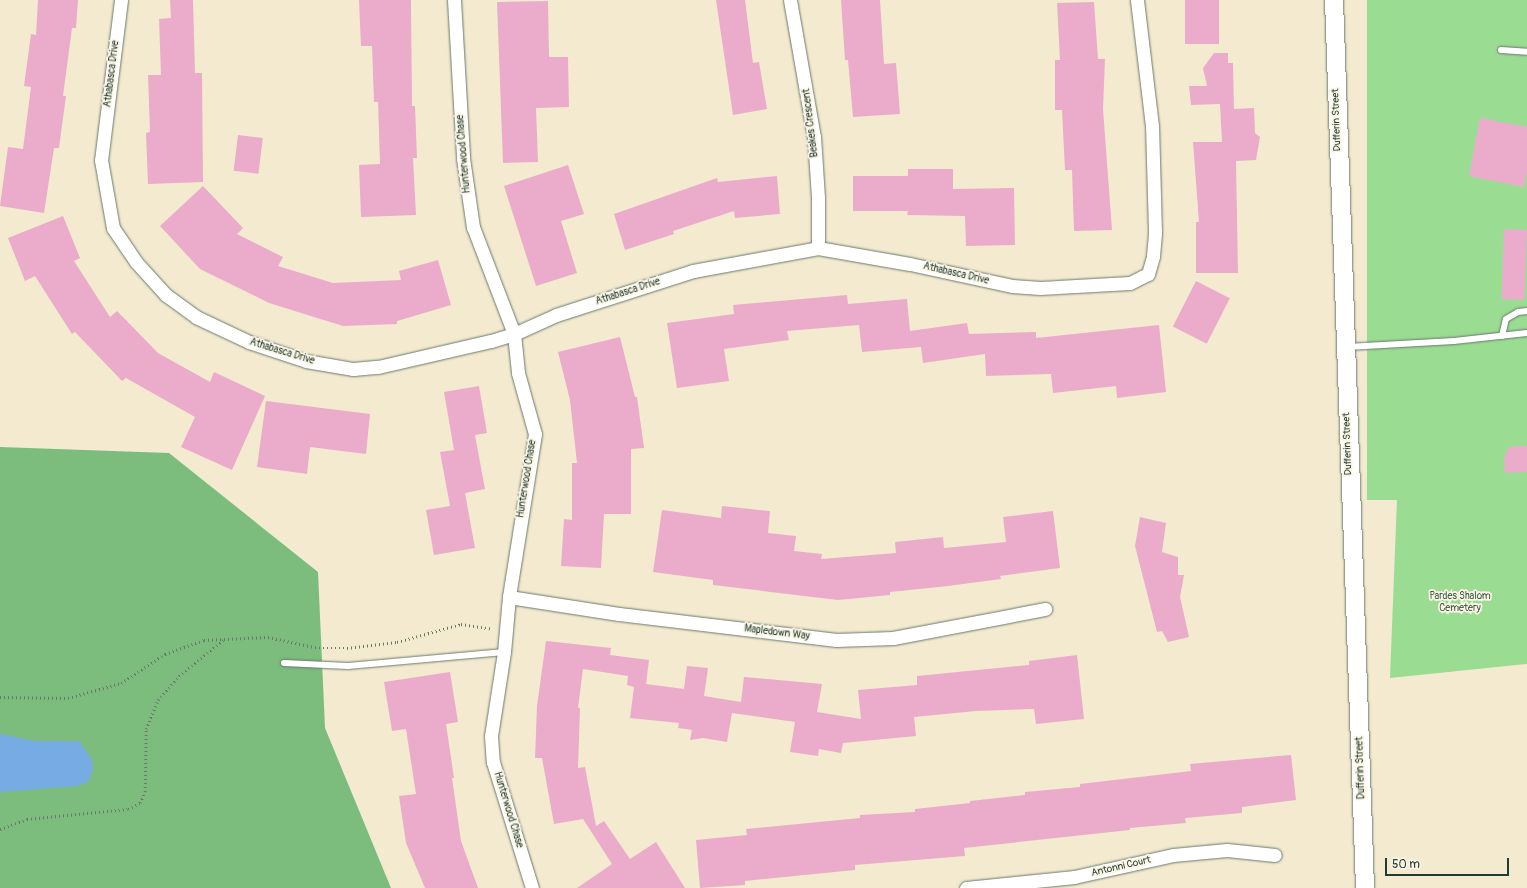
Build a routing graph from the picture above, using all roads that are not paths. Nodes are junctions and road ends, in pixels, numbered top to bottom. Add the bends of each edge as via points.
1 (121, 0) edge
2 (454, 0) edge
3 (790, 0) edge
4 (1137, 0) edge
5 (1334, 0) edge
6 (1501, 50) dead end
7 (1527, 52) edge
8 (818, 248) junction
9 (1527, 312) edge
10 (1527, 333) edge
11 (514, 334) junction
12 (1502, 336) junction
13 (1344, 347) junction
14 (509, 597) junction
15 (1045, 609) dead end
16 (504, 652) junction
17 (284, 663) dead end
18 (1275, 855) dead end
19 (1076, 883) edge
20 (532, 888) edge
21 (966, 888) edge
22 (1365, 888) edge

1 - 11 street, Athabasca Drive via 101,160 103,182 112,228 136,262 166,295 196,317 249,342 306,361 353,369 378,367
2 - 11 street, Hunterwood Chase via 466,190 473,227
3 - 8 street, Beakes Crescent via 814,137
4 - 8 street, Athabasca Drive via 1152,126 1155,232 1148,274 1130,283 1040,288 1012,286
5 - 13 main road, Dufferin Street
6 - 7 lane
8 - 11 street, Athabasca Drive via 693,271 556,315
9 - 12 lane via 1518,312 1506,319
10 - 12 lane
11 - 14 street, Hunterwood Chase via 518,373 535,434
12 - 13 lane via 1447,342
13 - 22 main road, Dufferin Street
14 - 15 street, Mapledown Way via 619,614 836,640 893,638
14 - 16 street, Hunterwood Chase
16 - 17 lane via 348,666
16 - 20 street, Hunterwood Chase via 495,695 491,736 493,762
18 - 19 street, Antonni Court via 1227,850 1173,855
19 - 21 street, Antonni Court

